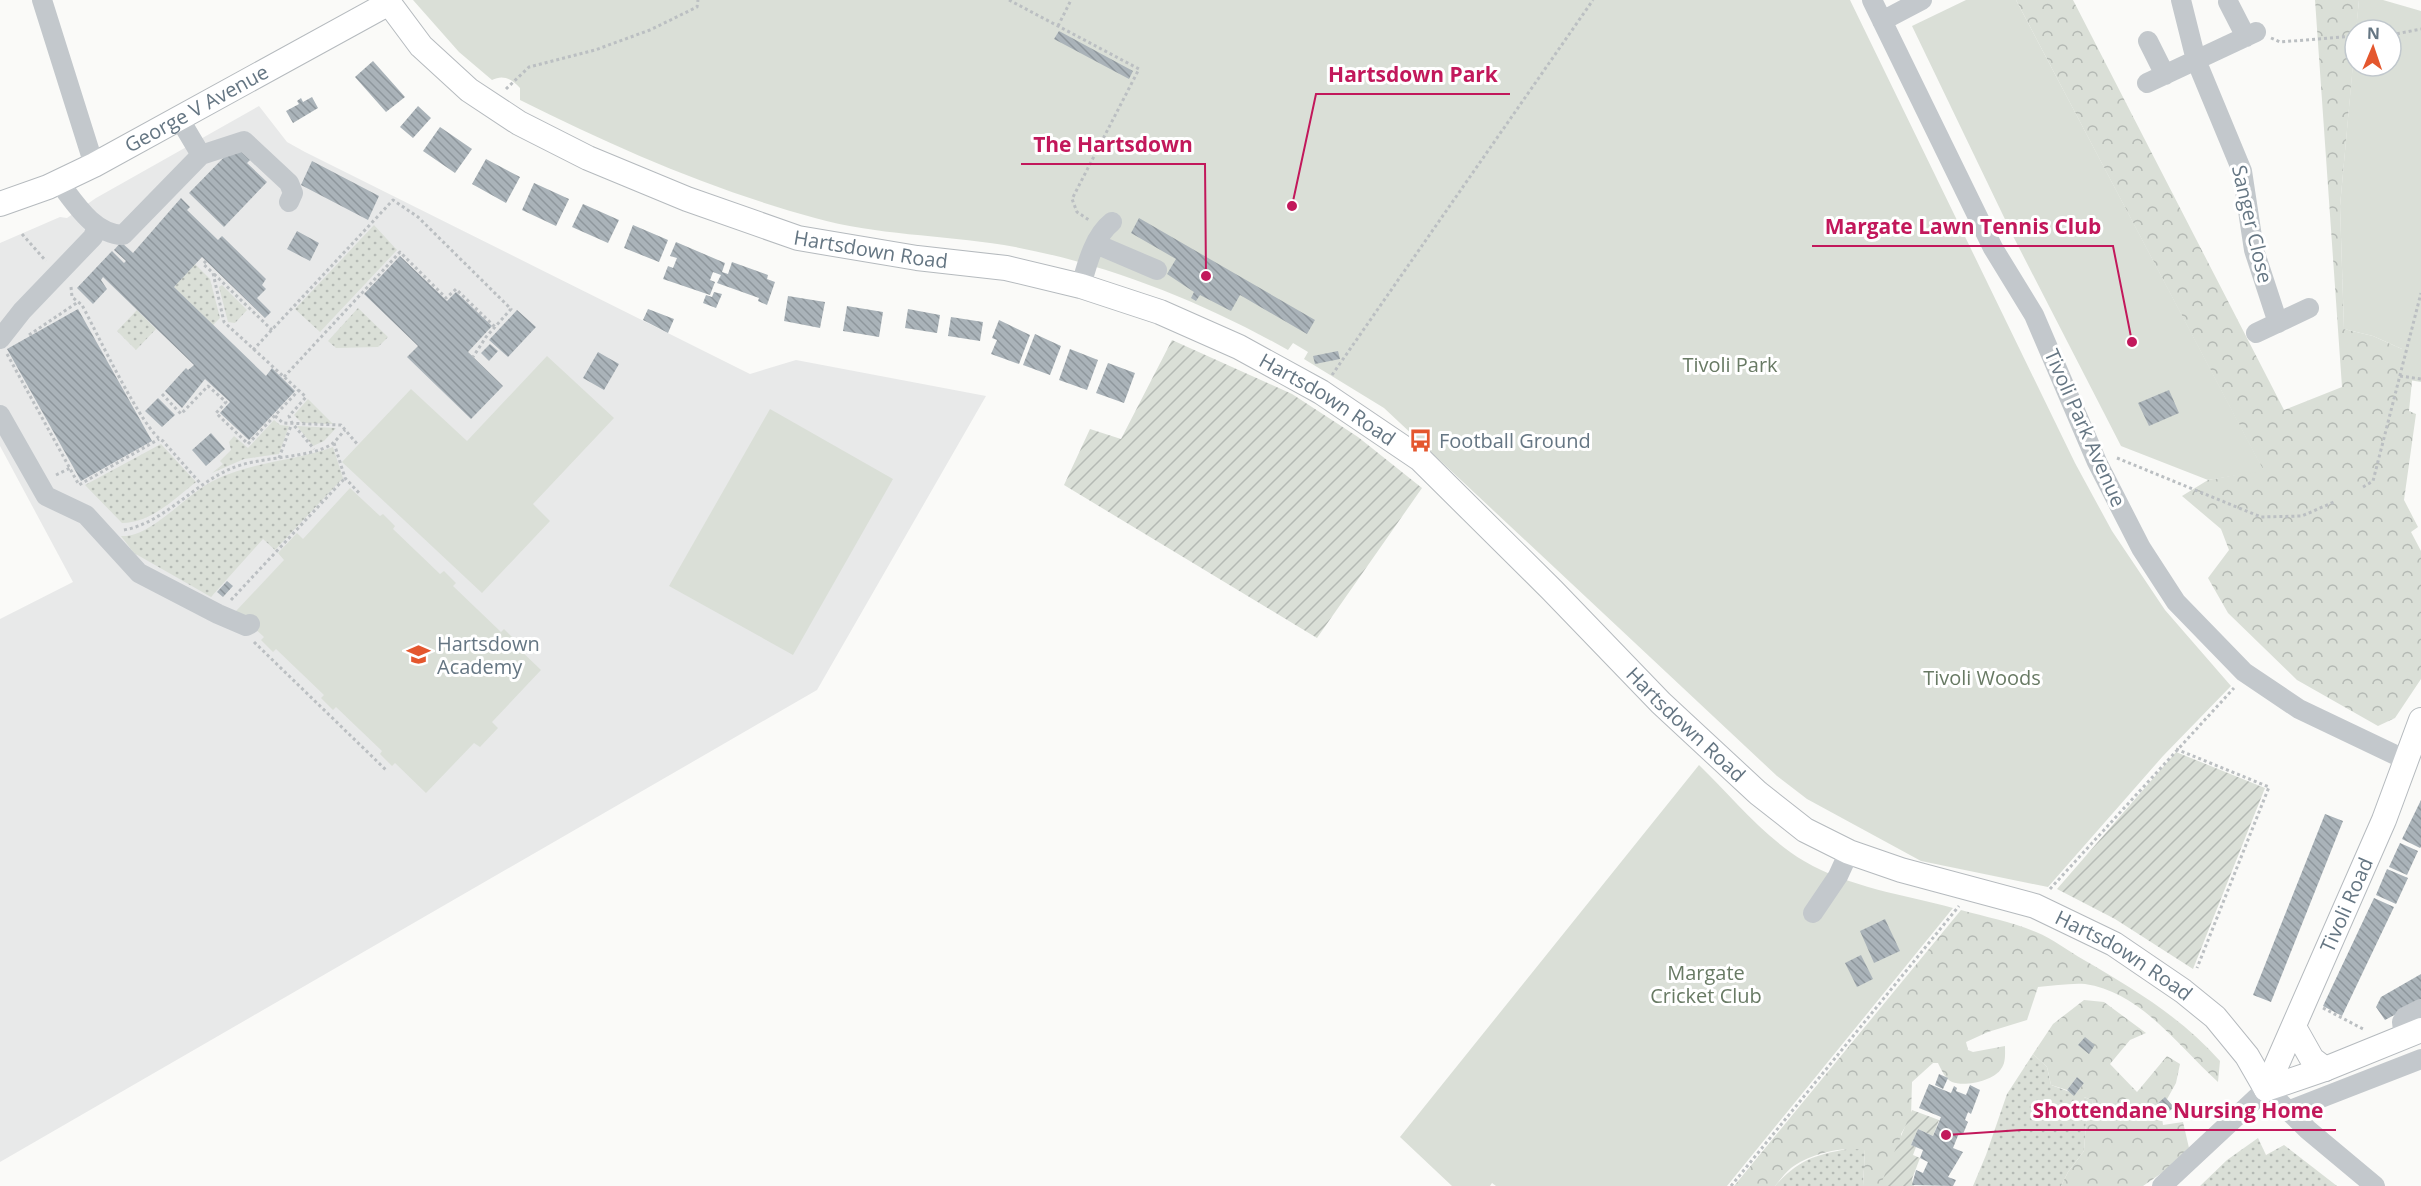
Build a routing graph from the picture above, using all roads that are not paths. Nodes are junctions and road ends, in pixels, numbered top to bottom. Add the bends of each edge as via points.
1 (42, 0) edge
2 (1872, 0) edge
3 (1922, 0) edge
4 (2181, 0) edge
5 (387, 2) edge
6 (2228, 2) dead end
7 (1882, 21) junction
8 (2148, 41) dead end
9 (2196, 60) junction
10 (179, 118) junction
11 (201, 155) junction
12 (94, 165) junction
13 (58, 182) junction
14 (289, 202) dead end
15 (0, 204) edge
16 (97, 226) junction
17 (1157, 270) dead end
18 (1081, 286) junction
19 (2309, 308) dead end
20 (2278, 323) junction
21 (2256, 333) dead end
22 (2, 344) edge
23 (0, 415) edge
24 (243, 623) road end
25 (2421, 720) edge
26 (2406, 760) junction
27 (1850, 852) junction
28 (1814, 914) dead end
29 (2421, 1008) edge
30 (2294, 1027) junction
31 (2413, 1034) edge
32 (2421, 1059) edge
33 (2325, 1069) junction
34 (2266, 1089) junction
35 (2290, 1110) junction
36 (2162, 1186) edge
37 (2375, 1186) edge

1 - 12 street
2 - 7 street, Tivoli Park Avenue
3 - 7 street
4 - 9 street, Sanger Close
5 - 10 main road, George V Avenue
5 - 18 main road, Hartsdown Road via 446,71 493,107 588,158 687,199 798,238 1006,268
6 - 9 street via 2251,34
7 - 26 street, Tivoli Park Avenue via 1993,248 2034,315 2097,462 2141,548 2176,602 2244,672 2299,709
8 - 9 street via 2156,79
9 - 20 street, Sanger Close via 2242,171 2254,250
10 - 11 street
10 - 12 main road, George V Avenue
11 - 14 street via 244,141 289,183 293,193
11 - 16 street via 123,235 110,235
12 - 13 main road, George V Avenue
13 - 15 main road, George V Avenue
13 - 16 street
16 - 22 street via 93,237 22,311
17 - 18 street via 1104,232
18 - 27 main road, Hartsdown Road via 1160,312 1239,347 1321,392 1420,459 1661,703 1758,793 1805,830
19 - 20 street
20 - 21 street
23 - 24 street via 46,496 86,515 139,573
25 - 26 main road, Tivoli Road
26 - 30 main road, Tivoli Road
27 - 28 street
27 - 34 main road, Hartsdown Road via 2035,906 2114,944 2183,991 2226,1028
29 - 31 street via 2402,1022
30 - 33 main road via 2312,1059
30 - 34 main road, Tivoli Road
31 - 33 main road
32 - 35 street
33 - 34 main road
34 - 35 street
34 - 36 street
35 - 37 street

